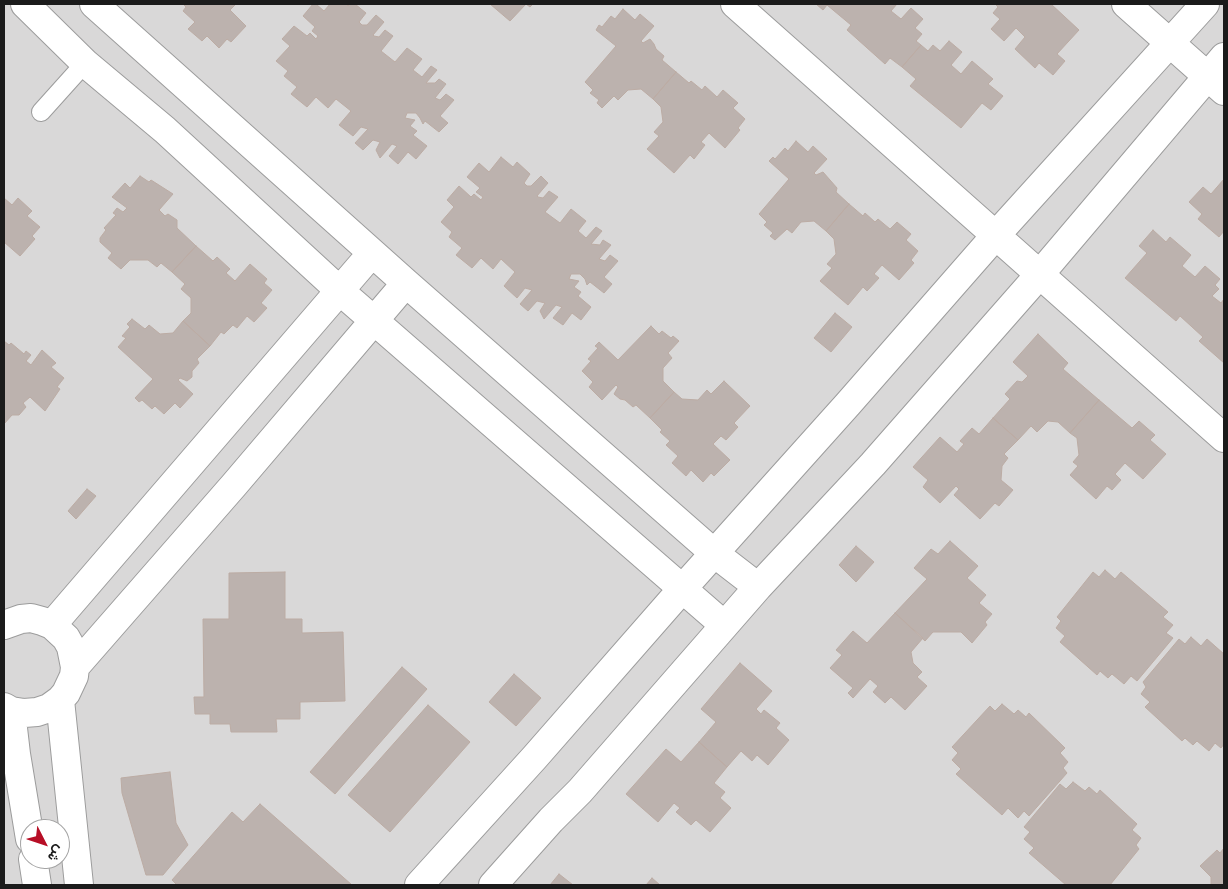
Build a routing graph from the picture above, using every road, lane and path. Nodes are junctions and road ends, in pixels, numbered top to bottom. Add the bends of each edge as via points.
1 (25, 4) edge
2 (94, 4) edge
3 (736, 4) edge
4 (1126, 4) edge
5 (1205, 4) edge
6 (1170, 43) junction
7 (85, 63) junction
8 (1219, 75) edge
9 (41, 112) dead end
10 (996, 235) junction
11 (372, 253) junction
12 (1040, 274) junction
13 (406, 283) junction
14 (340, 291) junction
15 (373, 320) junction
16 (1224, 438) edge
17 (714, 553) junction
18 (758, 586) junction
19 (683, 588) junction
20 (4, 625) edge
21 (52, 625) junction
22 (724, 625) junction
23 (75, 667) junction
24 (60, 700) junction
25 (8, 709) edge
26 (27, 819) edge
27 (35, 869) edge
28 (37, 885) edge
29 (80, 885) edge
30 (419, 885) edge
31 (492, 885) edge

1 - 7 street
2 - 11 street
3 - 10 street
4 - 6 street
5 - 6 street
6 - 8 street
6 - 10 street
7 - 9 lane
7 - 14 street via 164,130
8 - 12 street
10 - 12 street
10 - 17 street
11 - 13 street
11 - 14 street
12 - 16 street
12 - 18 street via 873,464
13 - 15 street
13 - 17 street
14 - 15 street
14 - 21 street
15 - 19 street
15 - 23 street
17 - 18 street
17 - 19 street
18 - 22 street
19 - 22 street
19 - 30 street
20 - 21 street via 31,618
21 - 23 street via 71,647
22 - 31 street via 580,792
23 - 24 street via 70,685
24 - 25 street via 37,712 24,714
24 - 29 street
25 - 26 street
27 - 28 street

